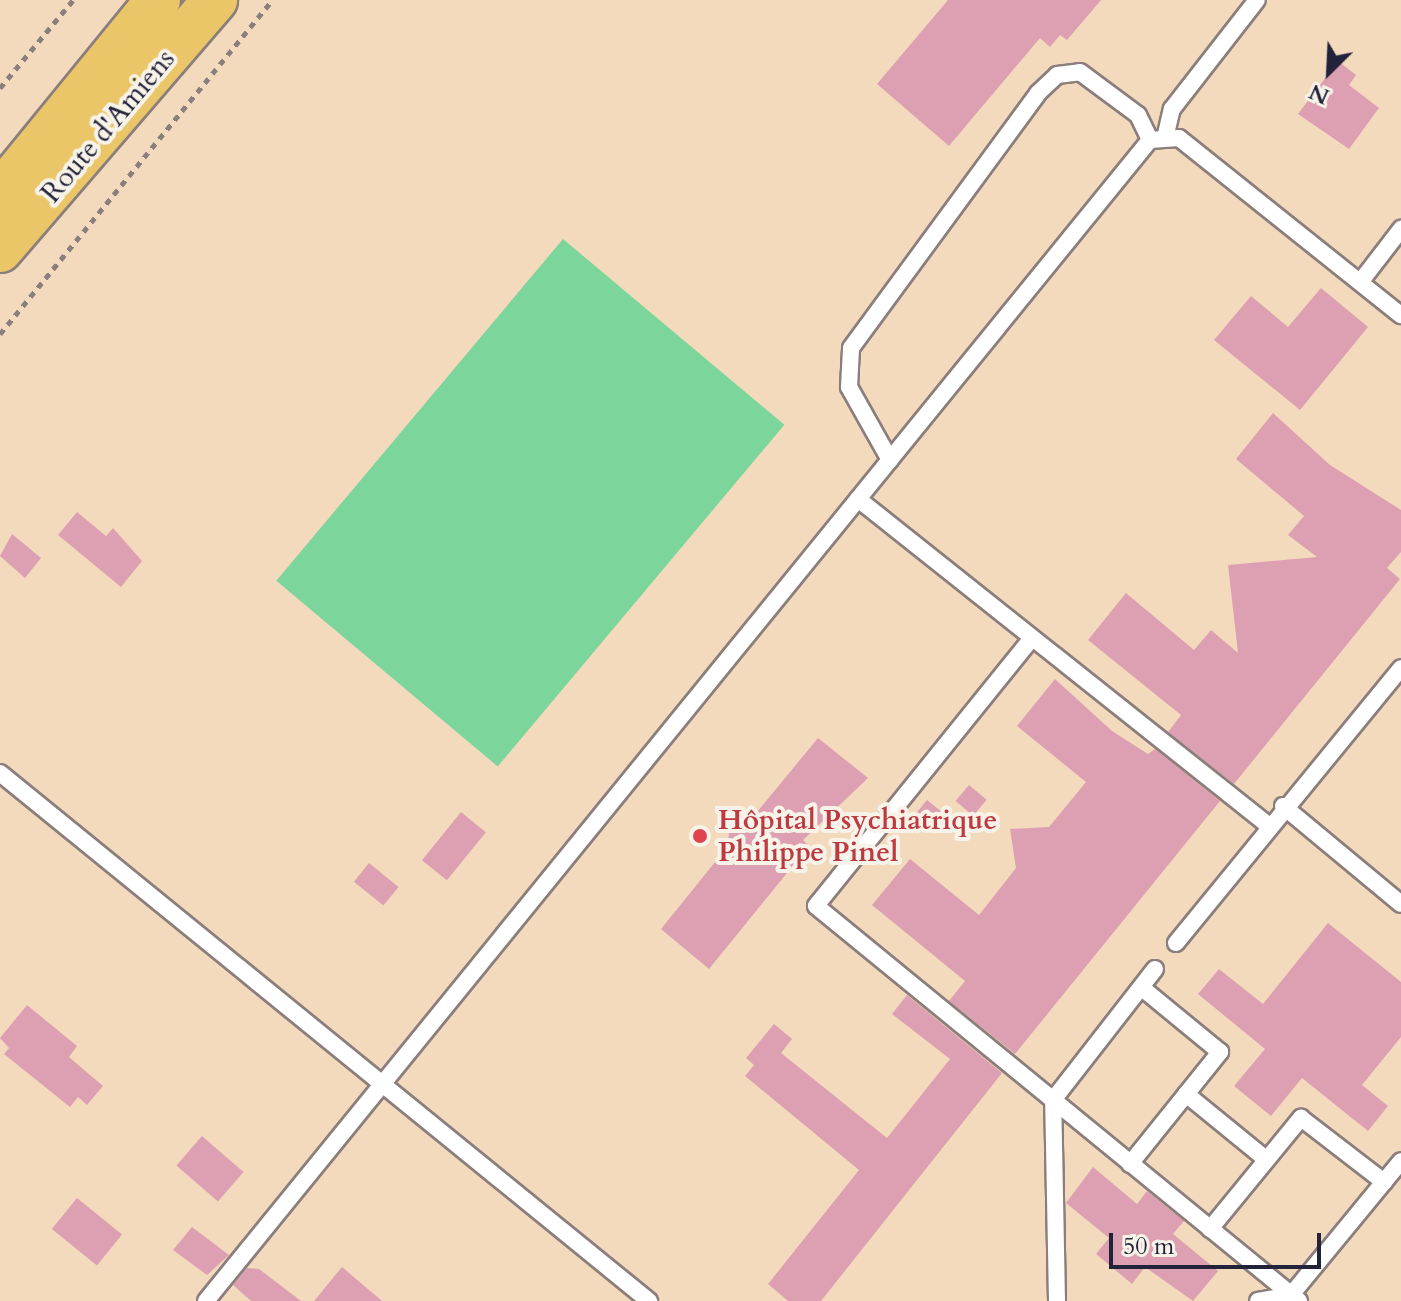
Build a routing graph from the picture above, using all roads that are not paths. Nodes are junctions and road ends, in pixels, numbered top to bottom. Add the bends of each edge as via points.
1 (158, 0) edge
2 (215, 0) edge
3 (1257, 0) edge
4 (1158, 137) junction
5 (0, 194) edge
6 (1401, 229) edge
7 (0, 250) edge
8 (1361, 281) junction
9 (1401, 315) edge
10 (890, 460) junction
11 (858, 499) junction
12 (1032, 638) junction
13 (1401, 668) edge
14 (0, 773) edge
15 (1283, 806) junction
16 (1268, 825) junction
17 (1401, 904) edge
18 (1176, 943) dead end
19 (1155, 969) dead end
20 (1141, 987) junction
21 (383, 1084) junction
22 (1186, 1094) junction
23 (1053, 1100) junction
24 (1267, 1160) junction
25 (1401, 1161) edge
26 (1130, 1164) junction
27 (1384, 1182) junction
28 (1210, 1229) junction
29 (1295, 1298) edge
30 (206, 1301) edge
31 (649, 1301) edge
32 (1057, 1301) edge
33 (1258, 1301) edge

1 - 5 main road, Route d'Amiens
2 - 7 main road, Route d'Amiens
3 - 4 lane via 1172,109
4 - 8 lane
4 - 10 lane
4 - 10 lane via 1138,115 1080,72 1057,75 1038,93 851,348 849,387
6 - 8 lane
8 - 9 lane
10 - 11 lane
11 - 12 lane
11 - 21 lane
12 - 16 lane
12 - 23 lane via 816,906
13 - 15 lane
14 - 21 lane
15 - 16 lane
15 - 17 lane
16 - 18 lane
19 - 20 lane
20 - 22 lane via 1220,1052
20 - 23 lane
21 - 30 lane
21 - 31 lane
22 - 24 lane
22 - 26 lane
23 - 26 lane
23 - 32 lane
24 - 27 lane via 1301,1118
24 - 28 lane
25 - 27 lane
26 - 28 lane
27 - 29 lane
28 - 29 lane
29 - 33 lane

